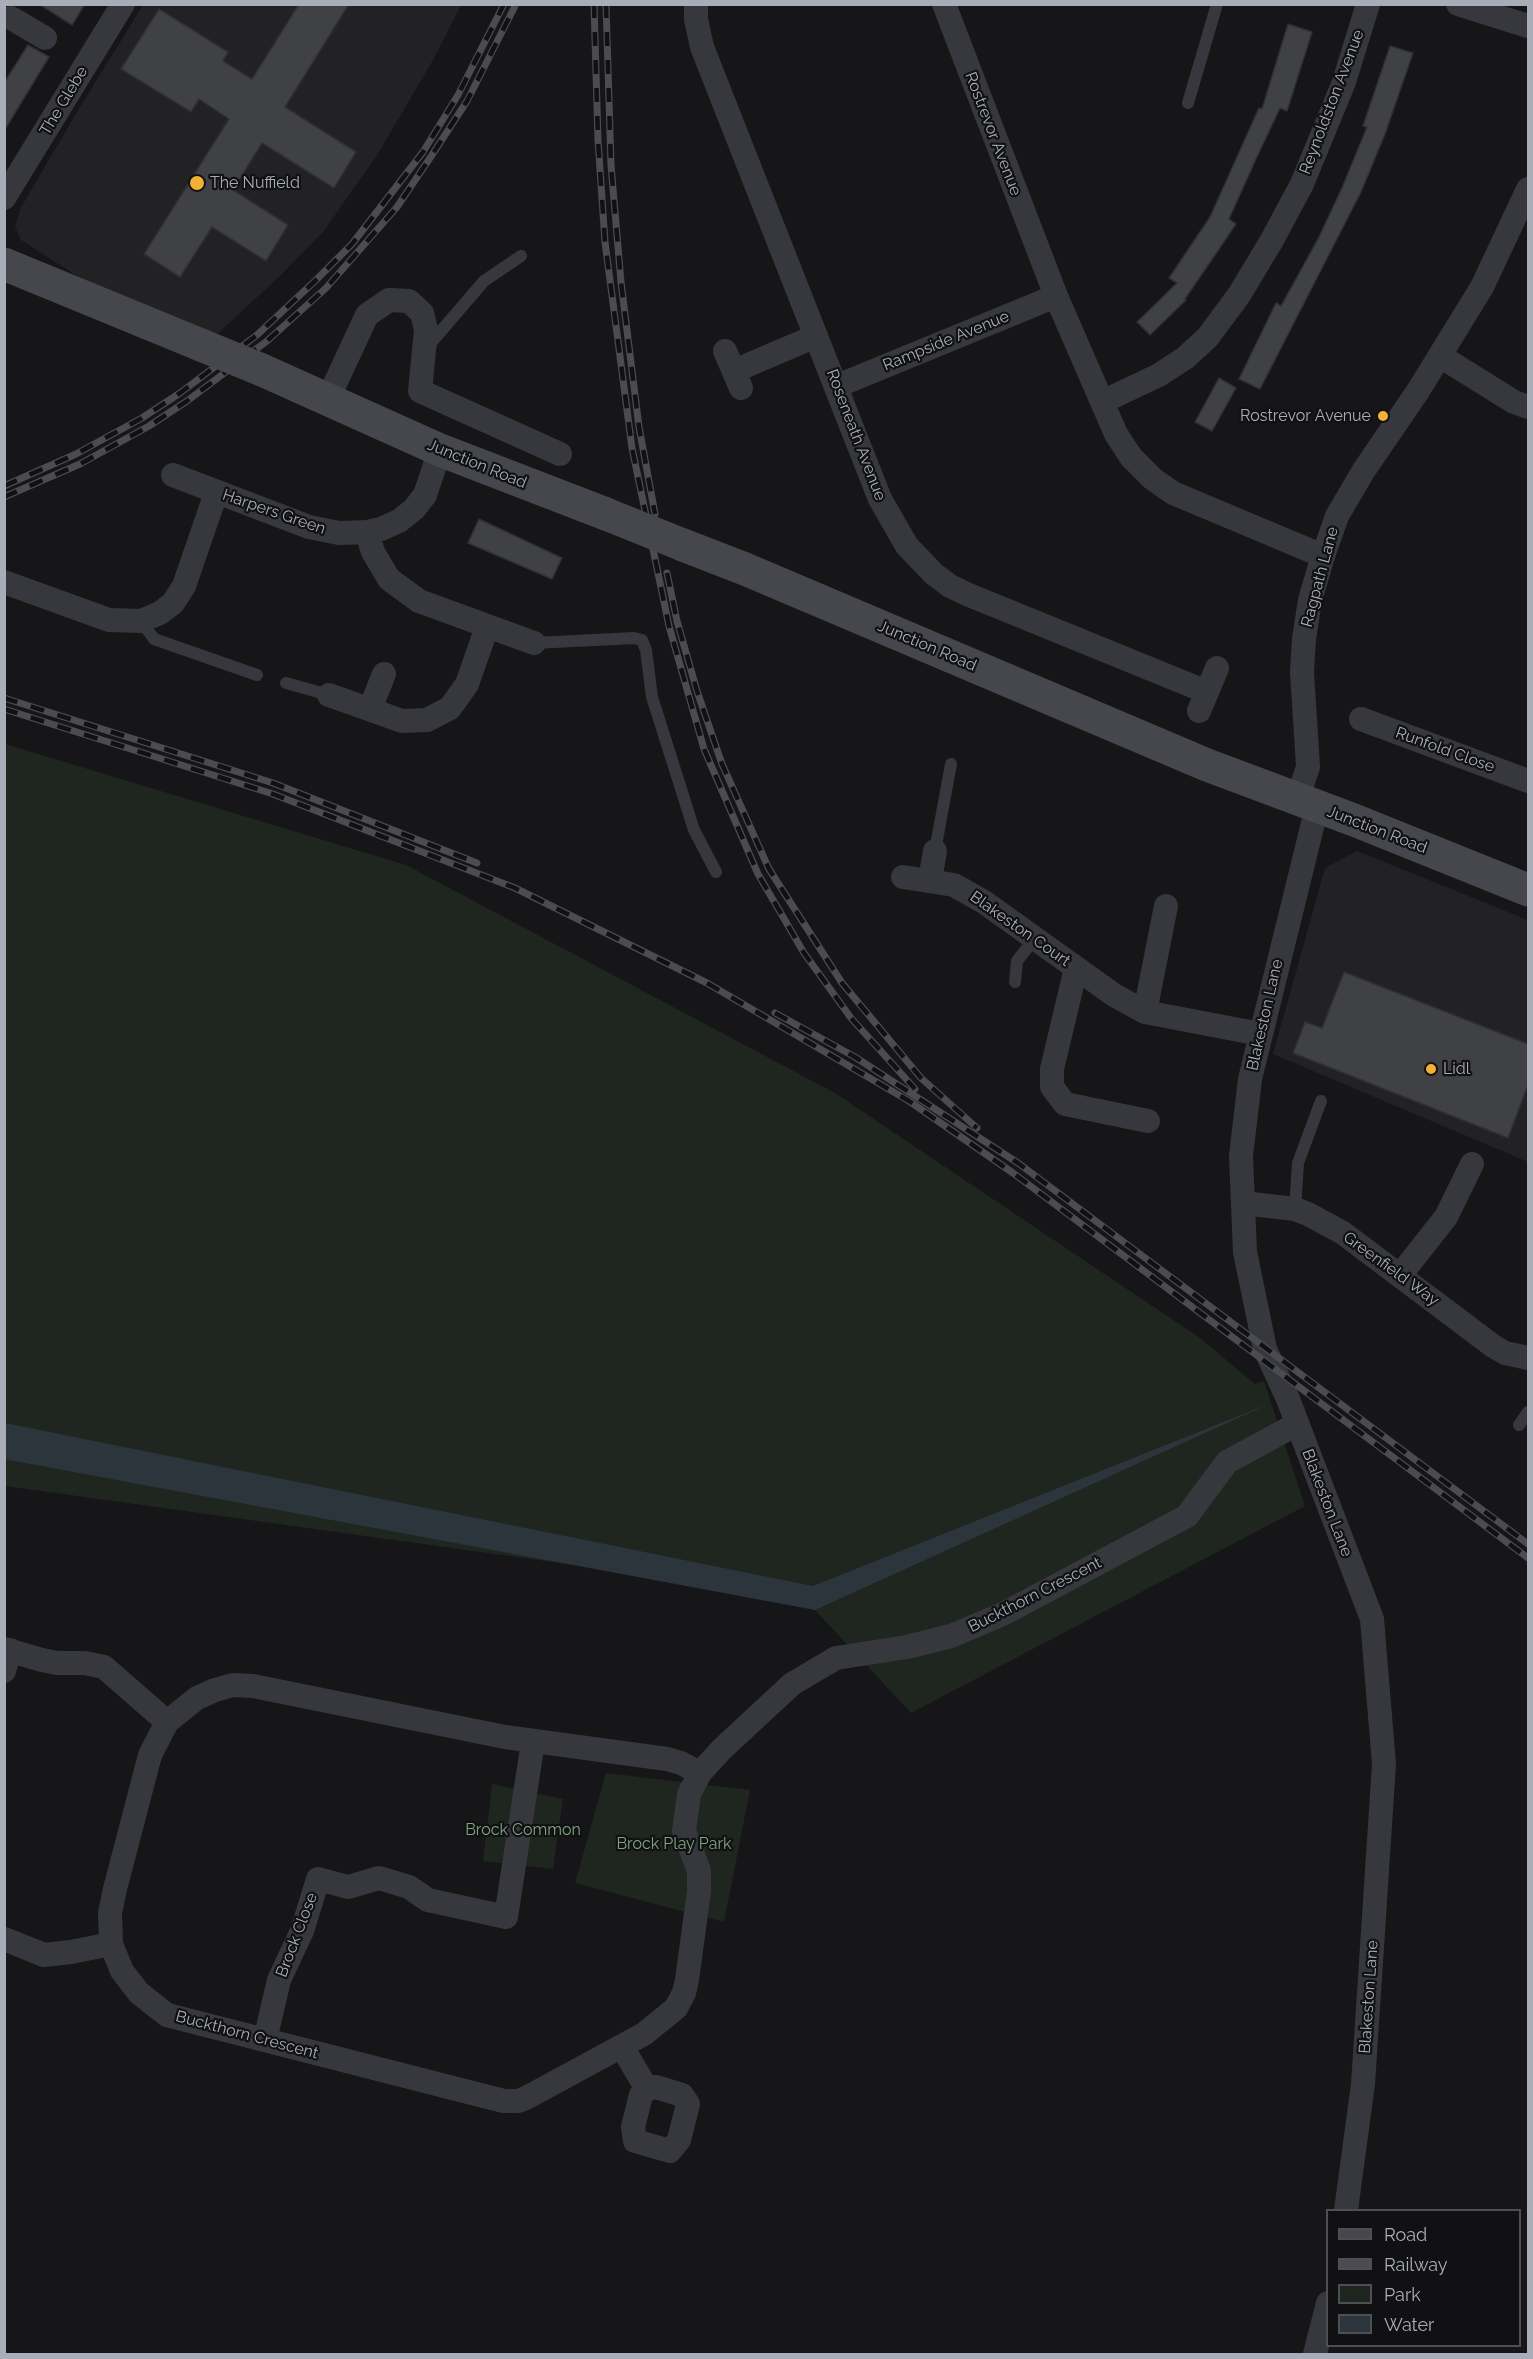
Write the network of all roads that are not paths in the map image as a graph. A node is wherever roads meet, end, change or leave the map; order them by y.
1 (123, 4) edge
2 (696, 4) edge
3 (944, 4) edge
4 (1216, 4) edge
5 (1368, 4) edge
6 (1458, 4) edge
7 (11, 18) edge
8 (1528, 26) edge
9 (45, 38) dead end
10 (1188, 103) dead end
11 (1528, 189) edge
12 (4, 198) edge
13 (521, 256) dead end
14 (4, 264) edge
15 (1056, 296) junction
16 (816, 336) junction
17 (424, 350) junction
18 (1440, 356) junction
19 (734, 370) dead end
20 (837, 386) junction
21 (327, 401) junction
22 (1102, 402) junction
23 (1528, 407) edge
24 (440, 450) junction
25 (561, 454) dead end
26 (173, 476) dead end
27 (216, 493) junction
28 (367, 532) junction
29 (1323, 556) junction
30 (4, 582) edge
31 (141, 621) junction
32 (487, 627) junction
33 (534, 643) joint
34 (1217, 668) dead end
35 (384, 674) dead end
36 (257, 675) dead end
37 (286, 683) dead end
38 (329, 695) joint
39 (370, 710) junction
40 (1361, 719) dead end
41 (951, 764) dead end
42 (1528, 781) edge
43 (1307, 803) junction
44 (935, 851) joint
45 (716, 872) dead end
46 (903, 877) dead end
47 (930, 880) junction
48 (1528, 890) edge
49 (1166, 906) dead end
50 (1035, 938) junction
51 (1076, 968) junction
52 (1015, 982) dead end
53 (1144, 1012) junction
54 (1260, 1034) junction
55 (1321, 1101) dead end
56 (1148, 1120) dead end
57 (1472, 1164) dead end
58 (1243, 1203) junction
59 (1295, 1209) junction
60 (1401, 1274) junction
61 (1528, 1358) edge
62 (1528, 1412) edge
63 (1297, 1424) junction
64 (1519, 1425) dead end
65 (6, 1657) edge
66 (167, 1722) junction
67 (533, 1742) junction
68 (700, 1773) junction
69 (4, 1938) edge
70 (111, 1944) junction
71 (265, 2040) junction
72 (622, 2047) junction
73 (647, 2089) dead end
74 (1346, 2209) edge
75 (1326, 2311) edge
76 (1315, 2355) edge

1 - 12 street, The Glebe
2 - 16 street, Roseneath Avenue
3 - 15 street, Rostrevor Avenue
4 - 10 lane
5 - 22 street, Reynoldston Avenue
6 - 8 street
7 - 9 street
11 - 18 street, Ragpath Lane
13 - 17 lane
14 - 21 main road, Junction Road, bridge
15 - 20 street, Rampside Avenue
15 - 22 street, Rostrevor Avenue
16 - 19 street
16 - 20 street, Roseneath Avenue
17 - 21 street
17 - 25 street
18 - 23 street
18 - 29 street, Ragpath Lane
20 - 34 street, Roseneath Avenue
21 - 24 main road, Junction Road
22 - 29 street, Rostrevor Avenue
24 - 28 street, Harpers Green
24 - 43 main road, Junction Road, bridge
26 - 27 street, Harpers Green
27 - 28 street, Harpers Green
27 - 31 street
28 - 32 street
29 - 43 street, Ragpath Lane
30 - 31 street
31 - 36 lane
32 - 33 street
32 - 39 street
33 - 45 lane
35 - 39 street
37 - 38 lane
38 - 39 street
40 - 42 street, Runfold Close
41 - 44 lane
43 - 48 main road, Junction Road
43 - 54 street, Blakeston Lane
44 - 47 street
46 - 47 street, Blakeston Court
47 - 50 street, Blakeston Court
49 - 53 street
50 - 51 street, Blakeston Court
50 - 52 lane
51 - 53 street, Blakeston Court
51 - 56 street, Blakeston Court
53 - 54 street, Blakeston Court
54 - 58 street, Blakeston Lane
55 - 59 lane
57 - 60 street
58 - 59 street, Greenfield Way
58 - 63 street, Blakeston Lane
59 - 60 street, Greenfield Way
60 - 61 street, Greenfield Way
62 - 64 lane
63 - 68 street, Buckthorn Crescent
63 - 74 street, Blakeston Lane
65 - 66 street
66 - 67 street, Buckthorn Crescent
66 - 70 street, Buckthorn Crescent
67 - 68 street, Buckthorn Crescent
67 - 71 street, Brock Close
68 - 72 street, Buckthorn Crescent
69 - 70 street
70 - 71 street, Buckthorn Crescent
71 - 72 street, Buckthorn Crescent
72 - 73 street
75 - 76 street

